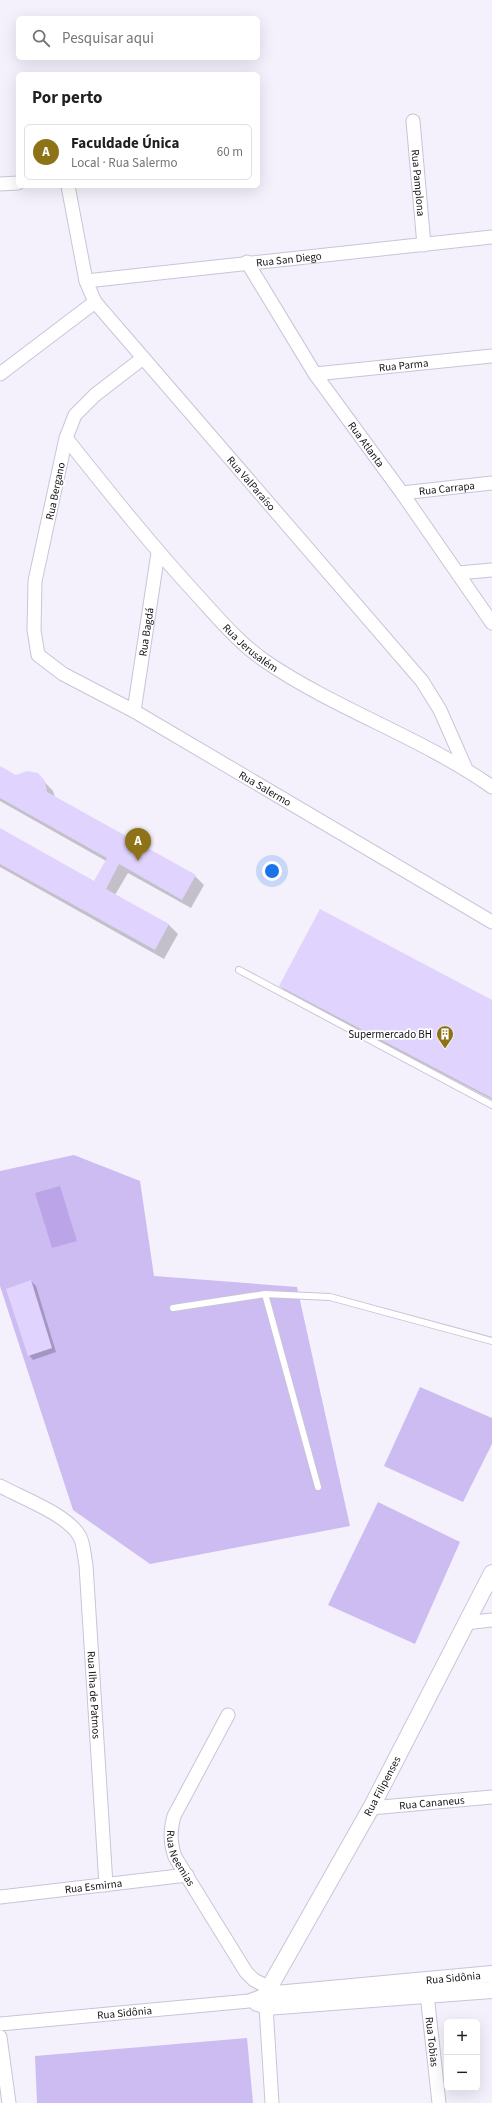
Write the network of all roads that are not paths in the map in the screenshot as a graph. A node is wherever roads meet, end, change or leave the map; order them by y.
1 (413, 121) dead end
2 (16, 183) edge
3 (0, 184) edge
4 (68, 188) edge
5 (492, 237) edge
6 (424, 245) junction
7 (247, 262) junction
8 (86, 281) junction
9 (95, 302) junction
10 (492, 356) edge
11 (143, 358) junction
12 (0, 374) edge
13 (315, 374) junction
14 (66, 438) junction
15 (492, 483) edge
16 (402, 493) junction
17 (158, 553) junction
18 (492, 570) edge
19 (458, 573) junction
20 (492, 623) edge
21 (38, 655) joint
22 (134, 711) junction
23 (466, 769) junction
24 (492, 788) edge
25 (492, 922) edge
26 (240, 970) dead end
27 (492, 1105) edge
28 (265, 1294) junction
29 (173, 1308) dead end
30 (492, 1341) edge
31 (0, 1486) edge
32 (318, 1487) dead end
33 (492, 1573) edge
34 (492, 1620) edge
35 (465, 1623) junction
36 (228, 1716) dead end
37 (492, 1797) edge
38 (371, 1808) junction
39 (187, 1875) junction
40 (106, 1885) junction
41 (0, 1897) edge
42 (492, 1974) edge
43 (427, 1988) junction
44 (492, 1990) edge
45 (266, 1996) junction
46 (0, 2024) edge
47 (0, 2037) edge
48 (8, 2103) edge
49 (272, 2103) edge
50 (439, 2103) edge

1 - 6 street, Rua Pamplona
2 - 3 street
4 - 8 street, Rua ValParaíso
5 - 6 street, Rua San Diego
6 - 7 street, Rua San Diego
7 - 8 street, Rua San Diego
7 - 13 street, Rua Atlanta
8 - 9 street, Rua ValParaíso
9 - 11 street, Rua ValParaíso
9 - 12 street
10 - 13 street, Rua Parma
11 - 14 street, Rua Bergano
11 - 23 street, Rua ValParaíso
13 - 16 street, Rua Atlanta
14 - 17 street, Rua Jerusalém
14 - 21 street, Rua Bergano
15 - 16 street, Rua Carrapa
16 - 19 street, Rua Atlanta
17 - 22 street, Rua Bagdá
17 - 23 street, Rua Jerusalém
18 - 19 street
19 - 20 street, Rua Atlanta
21 - 22 street, Rua Salermo
22 - 25 street, Rua Salermo
23 - 24 street, Rua Jerusalém
26 - 27 lane
28 - 29 lane
28 - 30 lane
28 - 32 lane
31 - 40 street, Rua Ilha de Patmos
33 - 35 street, Rua Filipenses
34 - 35 street
35 - 38 street, Rua Filipenses
36 - 39 street, Rua Neemias
37 - 38 street, Rua Cananeus
38 - 45 street, Rua Filipenses
39 - 40 street, Rua Esmirna
39 - 45 street, Rua Neemias
40 - 41 street, Rua Esmirna
42 - 43 street, Rua Sidônia
43 - 44 street, Rua Sidônia
43 - 45 street, Rua Sidônia
43 - 50 street, Rua Tobias
45 - 46 street, Rua Sidônia
45 - 49 street
47 - 48 street

